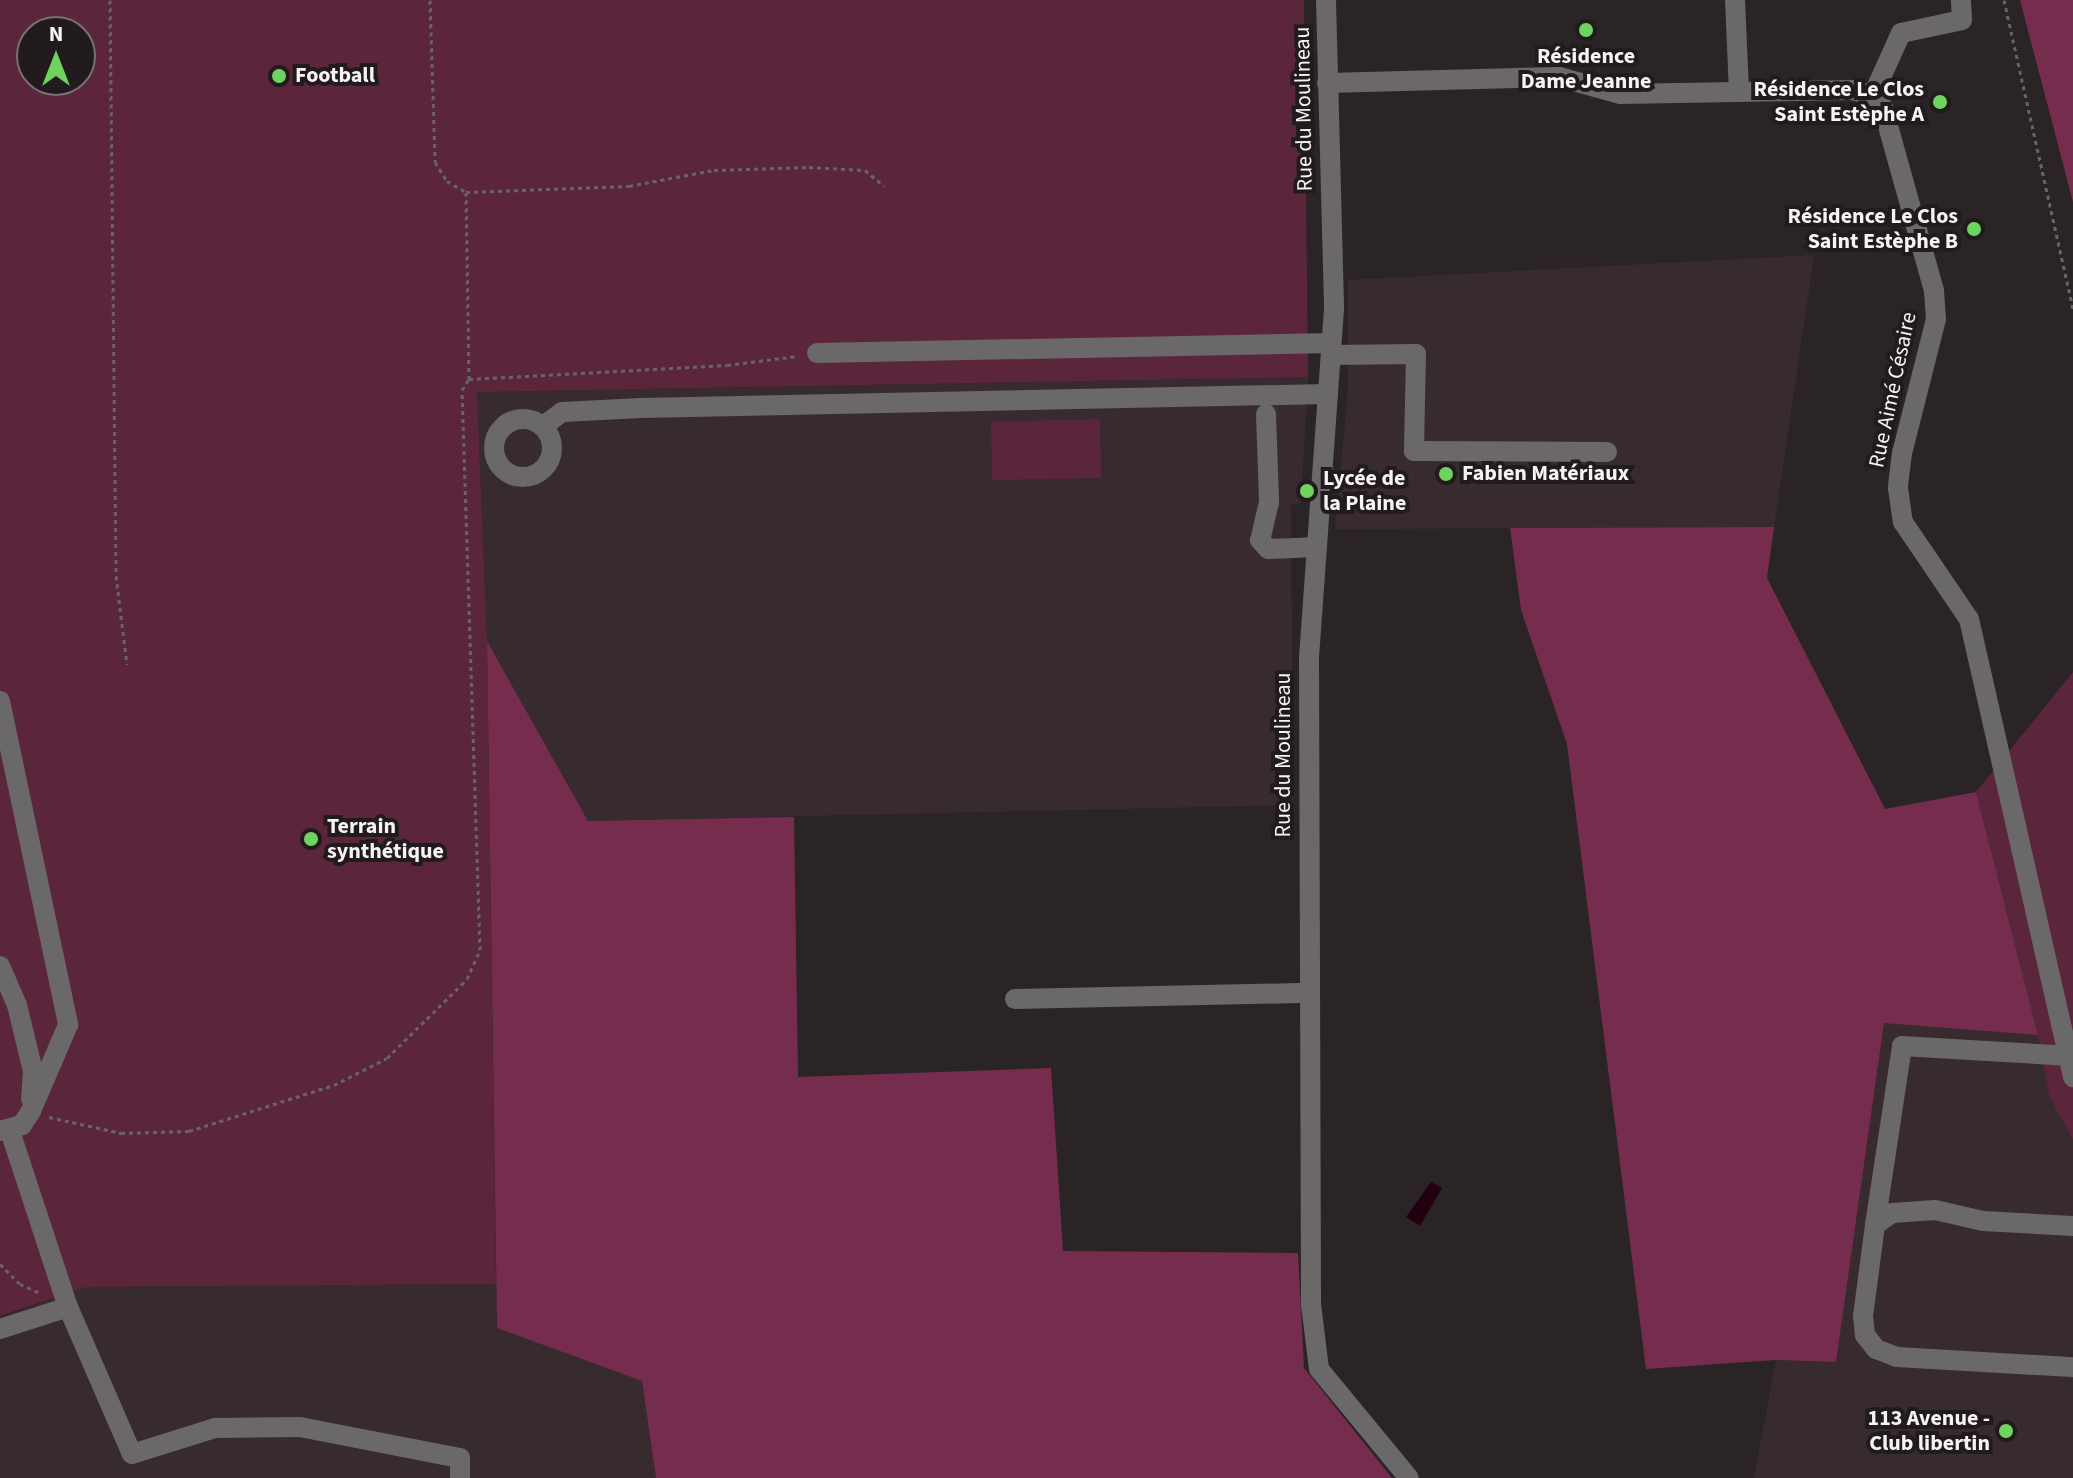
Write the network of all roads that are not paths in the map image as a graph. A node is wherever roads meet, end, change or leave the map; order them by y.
1 (1326, 0) edge
2 (1735, 0) edge
3 (1961, 0) edge
4 (1327, 83) junction
5 (1739, 92) junction
6 (1873, 95) junction
7 (1331, 349) junction
8 (817, 353) road end
9 (1328, 394) junction
10 (1266, 414) dead end
11 (543, 426) dead end
12 (1607, 452) dead end
13 (1317, 547) junction
14 (0, 701) edge
15 (0, 966) edge
16 (1309, 993) junction
17 (1015, 999) dead end
18 (2068, 1056) junction
19 (2073, 1077) edge
20 (31, 1111) junction
21 (5, 1131) edge
22 (1875, 1225) junction
23 (2073, 1226) edge
24 (68, 1307) junction
25 (0, 1329) edge
26 (2073, 1367) edge
27 (460, 1478) edge
28 (1409, 1478) edge

1 - 4 street, Rue du Moulineau
2 - 5 street
3 - 6 street
4 - 5 street
4 - 7 street, Rue du Moulineau
5 - 6 street
6 - 18 street, Rue Aimé Césaire
7 - 8 street
7 - 9 street, Rue du Moulineau
7 - 12 street
9 - 11 street
9 - 13 street, Rue du Moulineau
10 - 13 street
13 - 16 street, Rue du Moulineau
14 - 20 street
15 - 20 street
16 - 17 street
16 - 28 street, Rue du Moulineau
18 - 19 street, Rue Aimé Césaire
18 - 22 street
20 - 21 street
21 - 24 street
22 - 23 street
22 - 26 street
24 - 25 street
24 - 27 street

